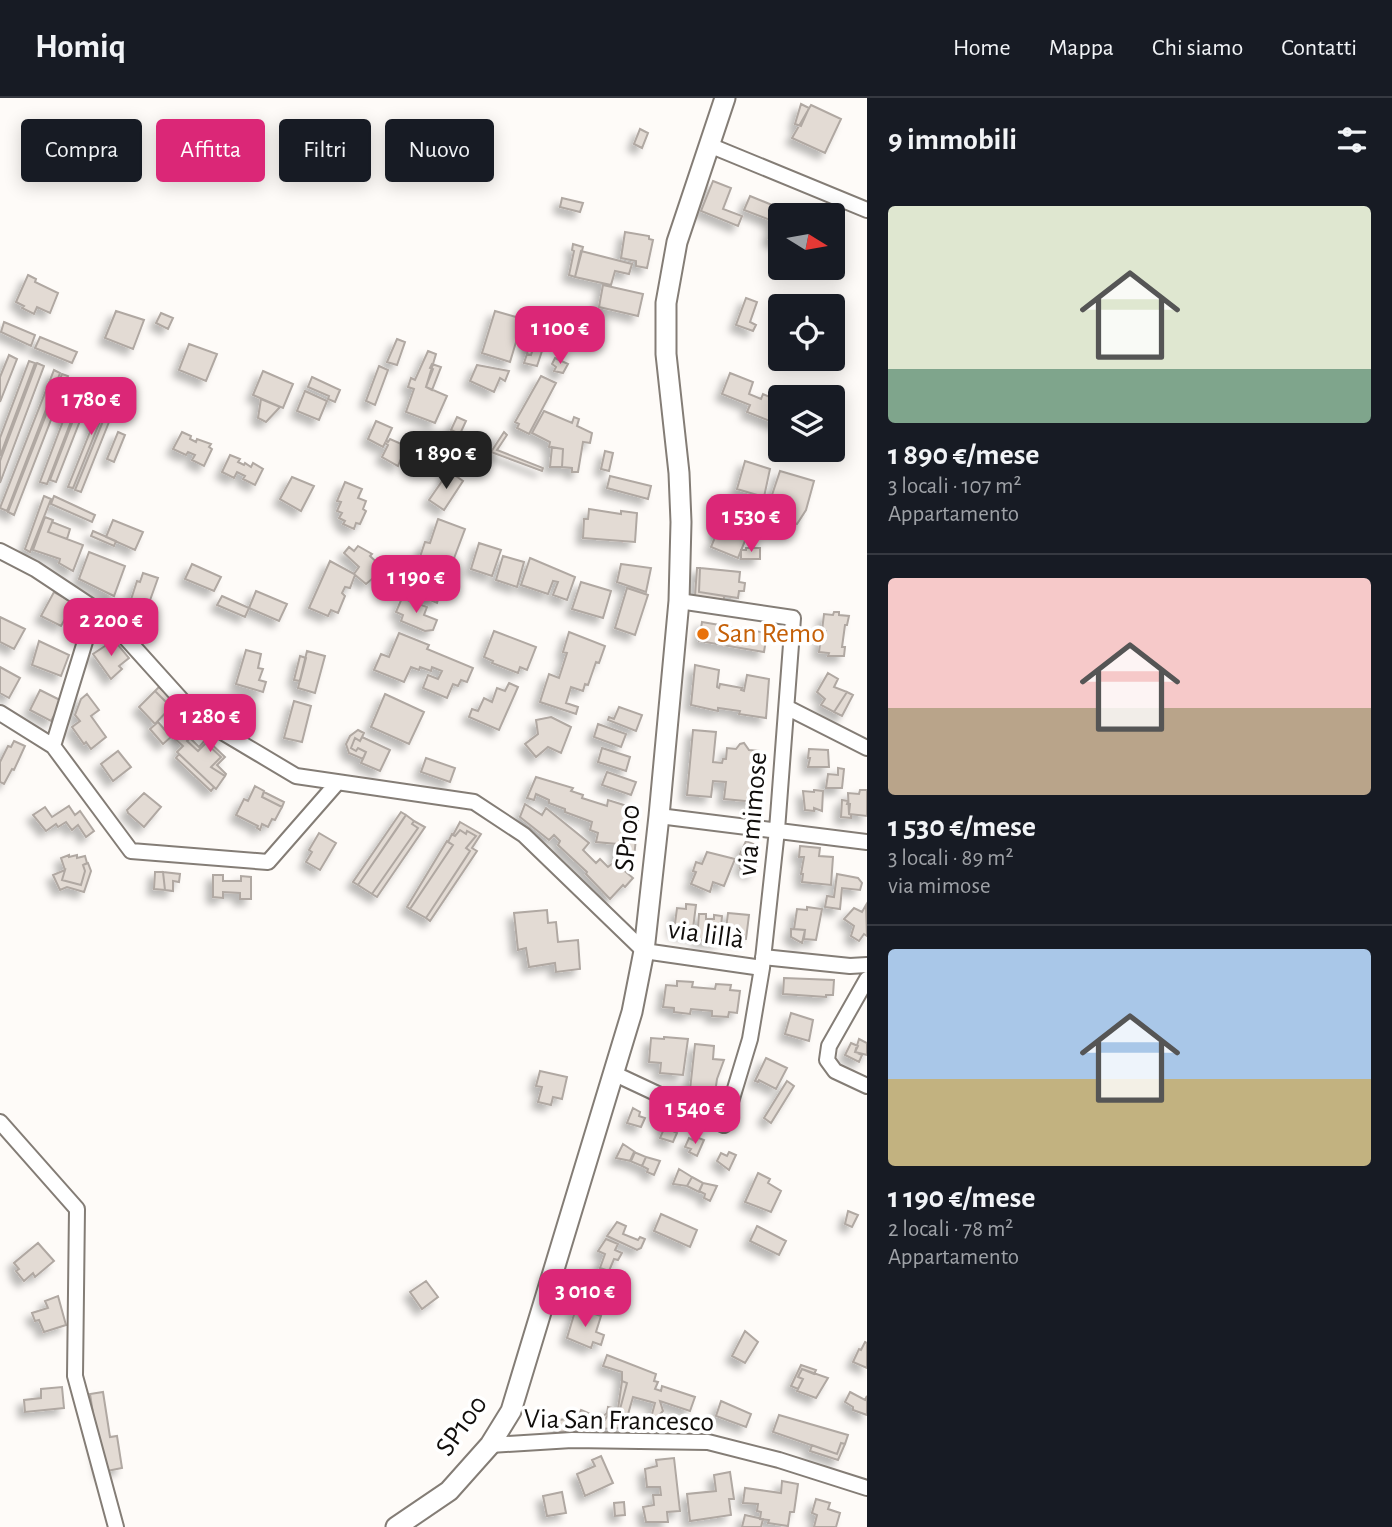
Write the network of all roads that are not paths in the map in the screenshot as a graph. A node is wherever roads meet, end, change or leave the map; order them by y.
1 (725, 98) edge
2 (709, 145) junction
3 (867, 210) edge
4 (0, 551) edge
5 (679, 601) junction
6 (95, 609) junction
7 (788, 708) junction
8 (0, 713) edge
9 (53, 746) junction
10 (867, 748) edge
11 (338, 782) junction
12 (659, 816) junction
13 (777, 830) junction
14 (867, 842) edge
15 (644, 951) junction
16 (763, 962) junction
17 (867, 965) edge
18 (867, 979) edge
19 (615, 1074) junction
20 (867, 1086) edge
21 (0, 1122) edge
22 (490, 1445) junction
23 (867, 1489) edge
24 (116, 1527) edge
25 (396, 1527) edge

1 - 2 main road, SP100 / SP100
2 - 3 street
2 - 5 main road, SP100 / SP100
4 - 6 street
5 - 7 street, via mimose
5 - 12 main road, SP100 / SP100
6 - 9 street
6 - 11 street
7 - 10 street
7 - 13 street, via mimose
8 - 9 street
9 - 11 street
11 - 15 street
12 - 13 street
12 - 15 main road, SP100 / SP100
13 - 14 street
13 - 16 street, via mimose
15 - 16 street, via lillà
15 - 19 main road, SP100 / SP100
16 - 17 street, via lillà
16 - 19 street, via mimose
18 - 20 street
19 - 22 main road, SP100 / SP100
21 - 24 street
22 - 23 street, Via San Francesco
22 - 25 main road, SP100 / SP100

